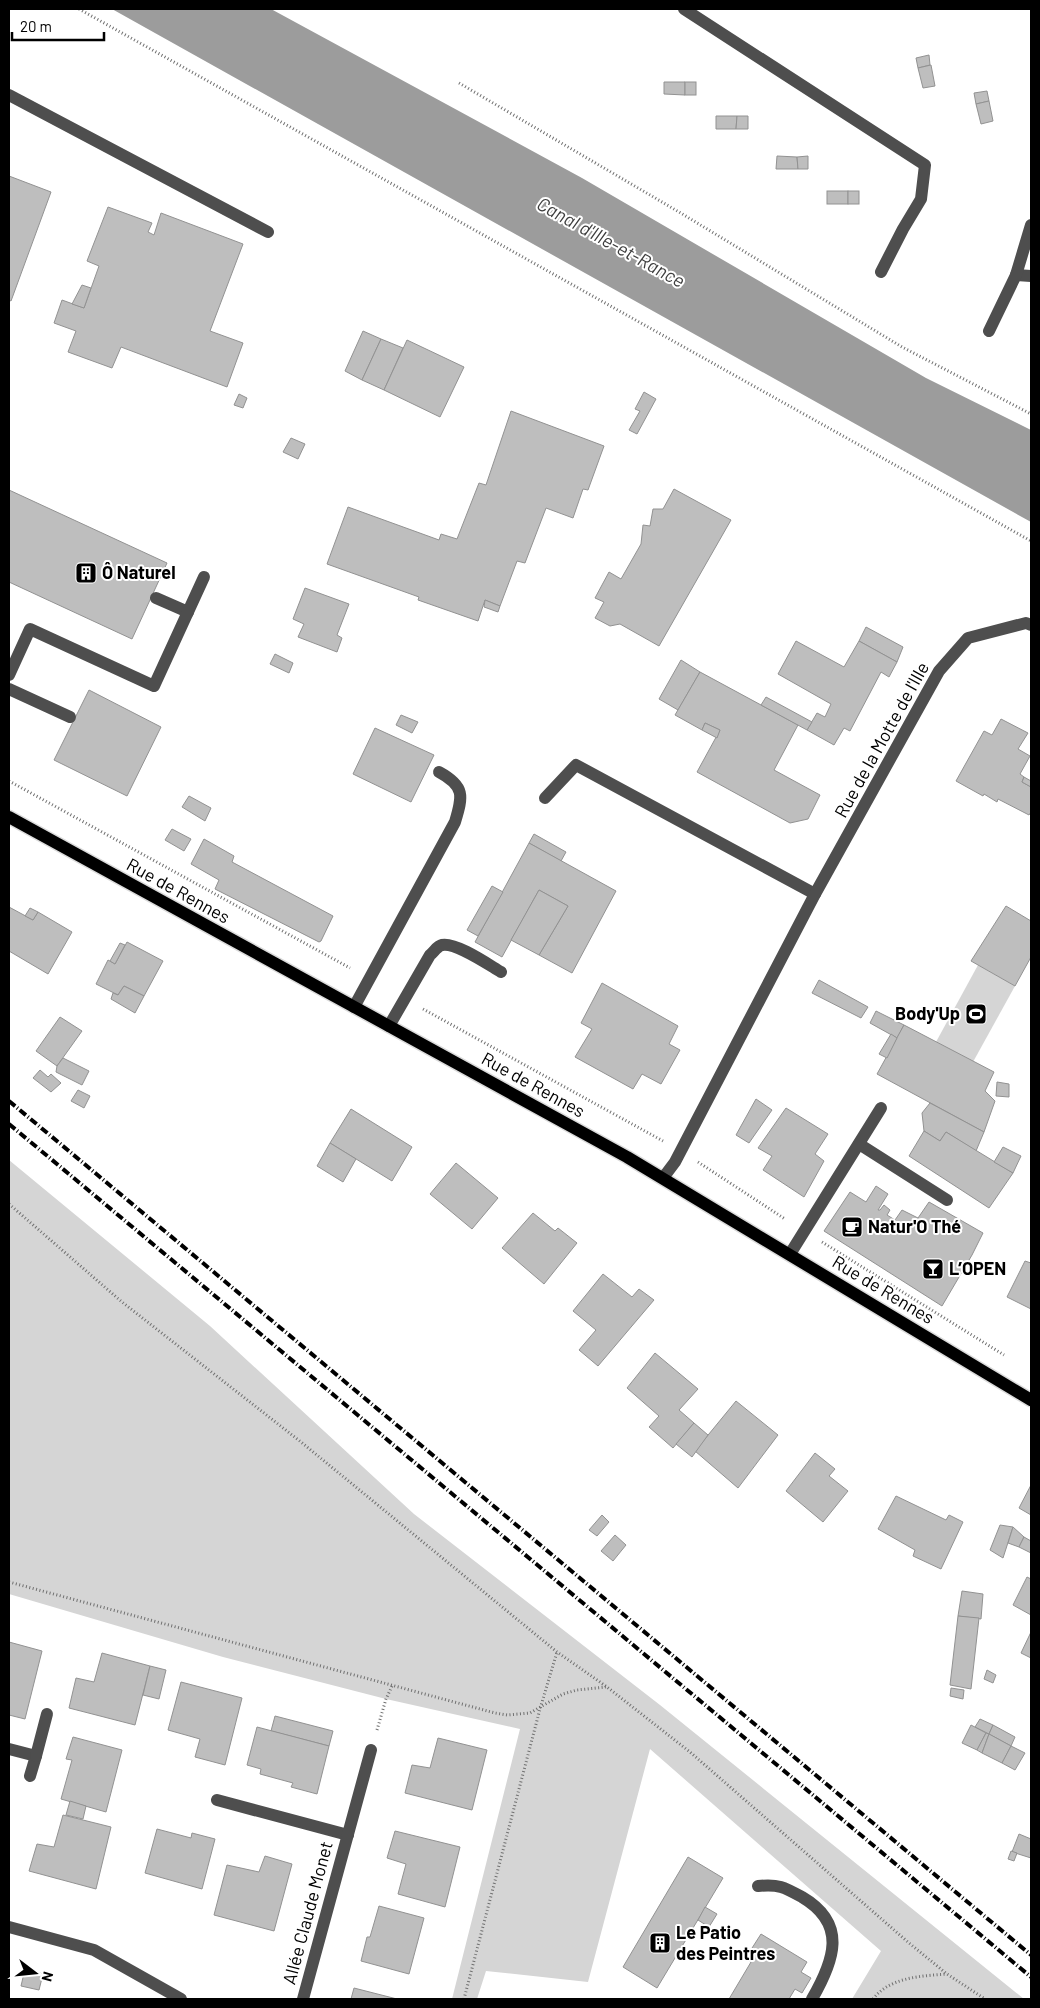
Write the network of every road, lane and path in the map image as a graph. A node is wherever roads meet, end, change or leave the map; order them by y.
1 (79, 9) edge
2 (684, 9) edge
3 (459, 83) dead end
4 (9, 95) edge
5 (1031, 225) edge
6 (268, 232) dead end
7 (881, 272) dead end
8 (1016, 275) junction
9 (1031, 276) edge
10 (989, 331) dead end
11 (1031, 414) edge
12 (1031, 541) edge
13 (204, 577) dead end
14 (156, 598) dead end
15 (188, 612) junction
16 (1031, 625) edge
17 (9, 674) edge
18 (9, 689) edge
19 (70, 717) dead end
20 (439, 772) dead end
21 (9, 780) edge
22 (544, 798) dead end
23 (9, 817) edge
24 (815, 894) junction
25 (501, 972) dead end
26 (370, 980) junction
27 (405, 999) junction
28 (354, 1007) junction
29 (390, 1026) junction
30 (881, 1108) dead end
31 (859, 1144) junction
32 (681, 1150) junction
33 (663, 1178) junction
34 (947, 1200) dead end
35 (9, 1204) edge
36 (804, 1230) junction
37 (790, 1254) junction
38 (1006, 1356) dead end
39 (1031, 1400) edge
40 (9, 1582) edge
41 (557, 1652) junction
42 (394, 1684) junction
43 (607, 1687) junction
44 (540, 1709) junction
45 (47, 1714) dead end
46 (9, 1749) edge
47 (371, 1750) joint
48 (36, 1756) junction
49 (30, 1776) dead end
50 (217, 1800) dead end
51 (348, 1835) junction
52 (758, 1886) dead end
53 (9, 1927) edge
54 (948, 1974) junction
55 (181, 1999) edge
56 (303, 1999) edge
57 (464, 1999) edge
58 (812, 1999) edge
59 (873, 1999) edge
60 (985, 1999) edge

1 - 12 path
2 - 7 street
3 - 11 path
4 - 6 street
5 - 8 street
8 - 9 street
8 - 10 street
13 - 15 street
14 - 15 street
15 - 17 street
16 - 24 street, Rue de la Motte de l'Ille
18 - 19 street
20 - 26 street
21 - 26 path
22 - 24 street
23 - 28 main road, Rue de Rennes
24 - 32 street, Rue de la Motte de l'Ille
25 - 27 street
26 - 28 street
27 - 29 street
27 - 32 path
28 - 29 main road, Rue de Rennes
29 - 33 main road, Rue de Rennes
30 - 31 street
31 - 34 street
31 - 36 street
32 - 33 street, Rue de la Motte de l'Ille
32 - 36 path
33 - 37 main road, Rue de Rennes
35 - 41 path
36 - 37 street
36 - 38 path
37 - 39 main road, Rue de Rennes
40 - 42 path
41 - 43 path
41 - 44 path
42 - 44 path
42 - 47 path
43 - 44 path
43 - 54 path
44 - 57 path
45 - 48 street
46 - 48 street
47 - 51 street, Allée Claude Monet
48 - 49 street
50 - 51 street, Allée Claude Monet
51 - 56 street, Allée Claude Monet
52 - 58 street
53 - 55 street
54 - 59 path
54 - 60 path

